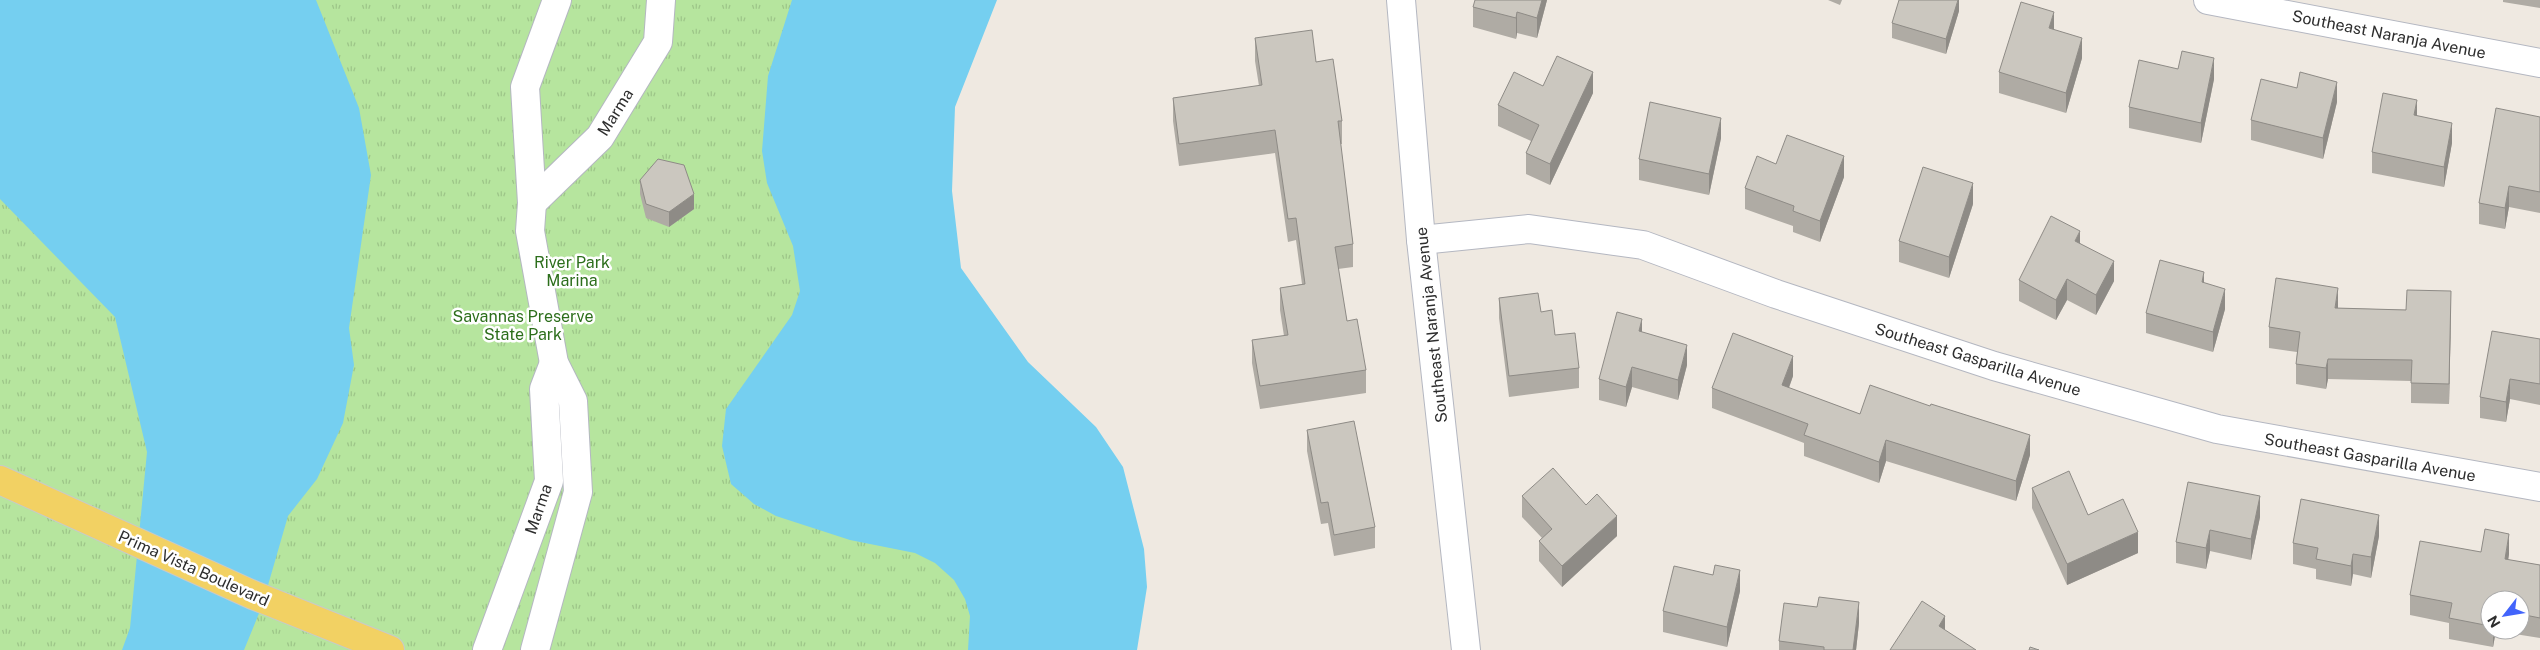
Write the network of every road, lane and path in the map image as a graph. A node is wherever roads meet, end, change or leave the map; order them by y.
1 (557, 0) edge
2 (661, 0) edge
3 (1401, 0) edge
4 (2208, 0) edge
5 (2540, 63) edge
6 (532, 203) junction
7 (1421, 240) junction
8 (554, 363) junction
9 (0, 480) edge
10 (2540, 487) edge
11 (521, 557) junction
12 (558, 568) junction
13 (390, 650) edge
14 (487, 650) edge
15 (535, 650) edge
16 (1466, 650) edge

1 - 6 street, Marma
2 - 6 street, Marma
3 - 7 street, Southeast Naranja Avenue
4 - 5 street, Southeast Naranja Avenue
6 - 8 street, Marma
7 - 10 street, Southeast Gasparilla Avenue
7 - 16 street, Southeast Naranja Avenue
8 - 11 street, Marma
8 - 12 street, Marma
9 - 13 main road, Prima Vista Boulevard
11 - 12 street
11 - 14 street, Marma
12 - 15 street, Marma

